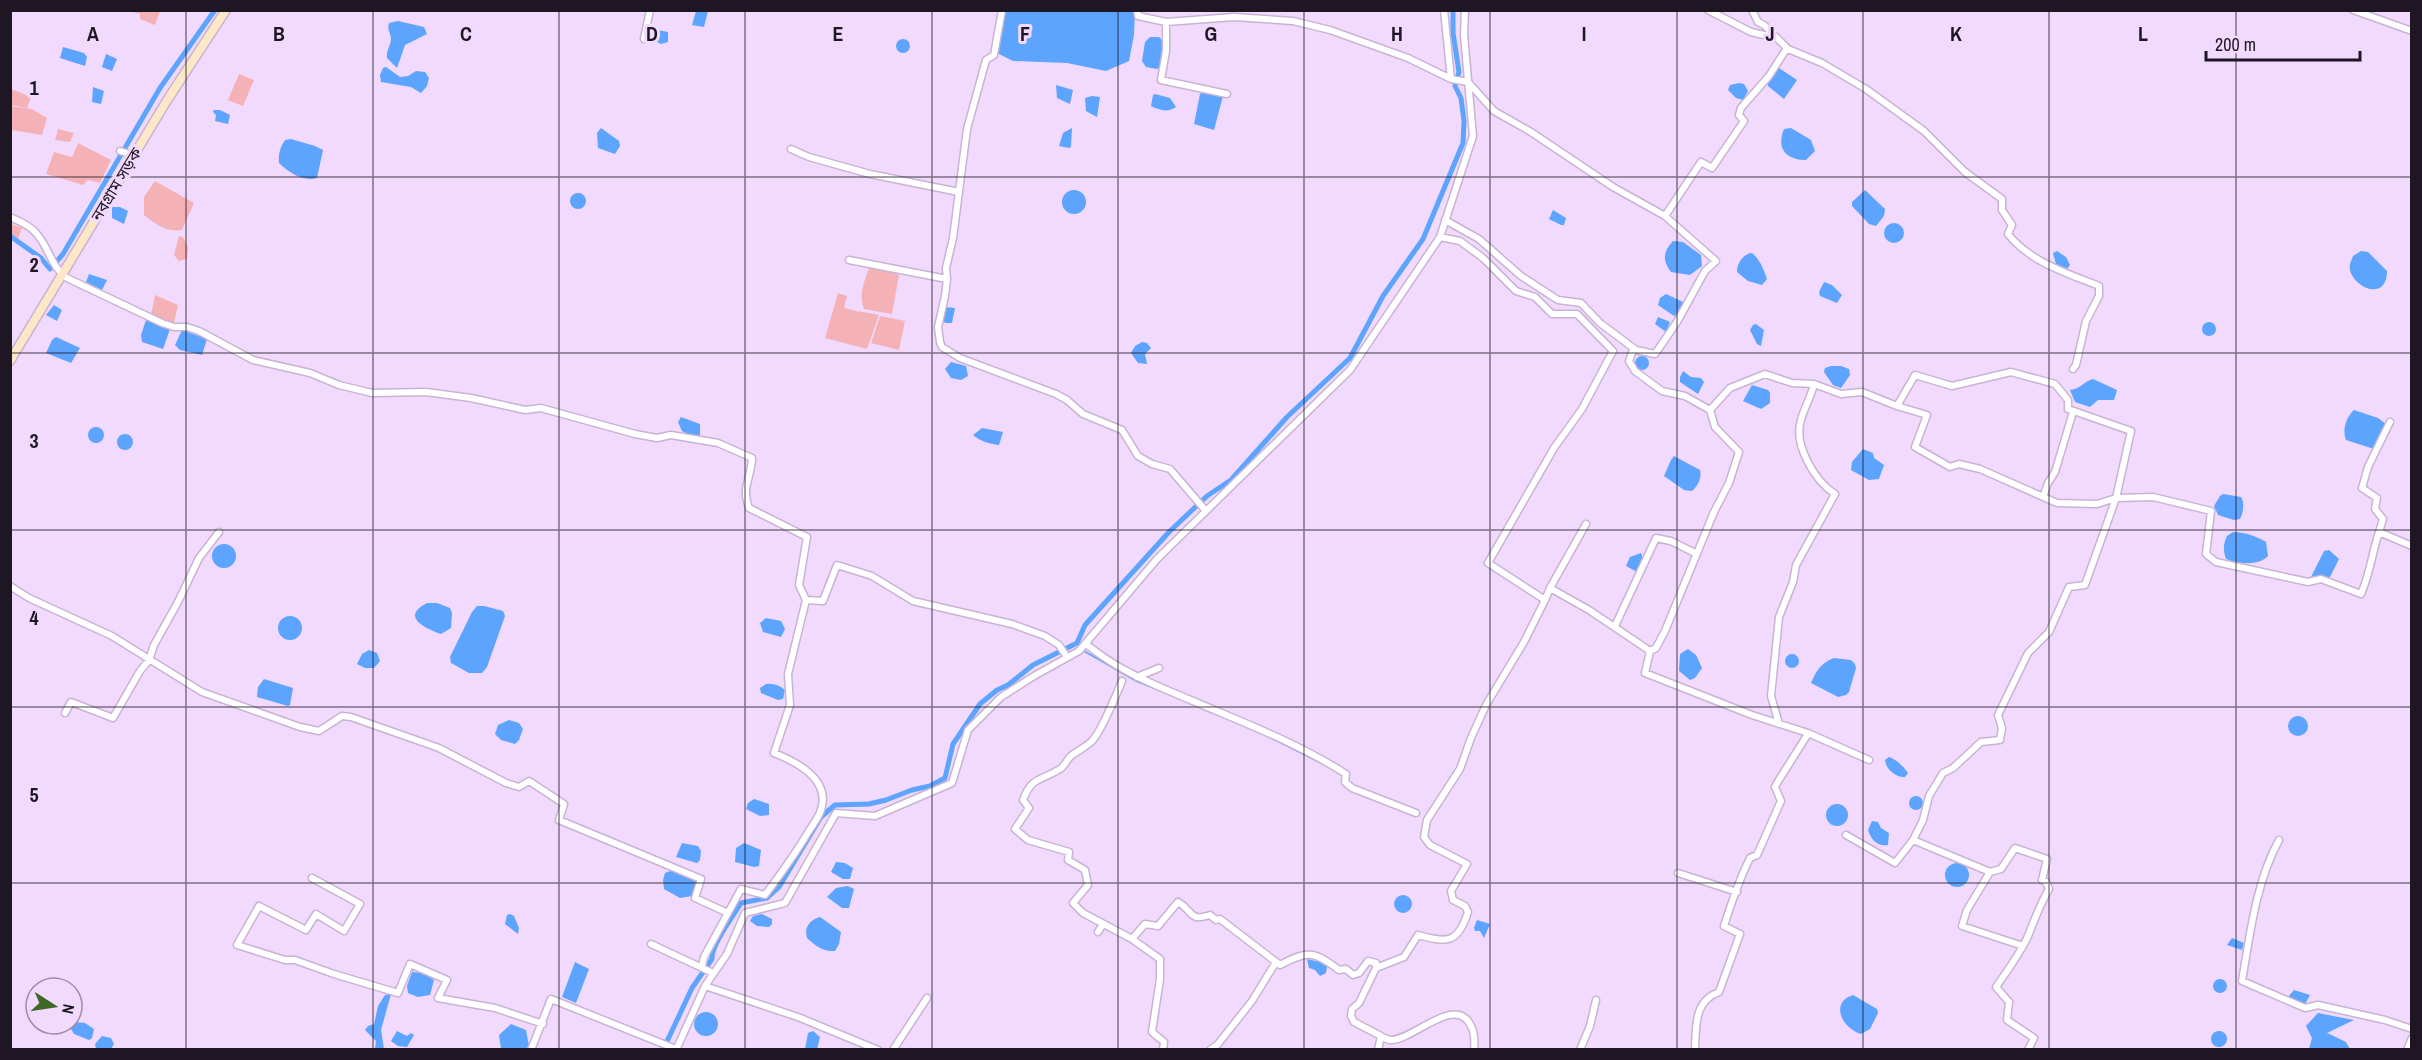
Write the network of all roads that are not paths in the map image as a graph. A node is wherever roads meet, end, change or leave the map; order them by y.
1 (226, 10) edge
2 (650, 10) edge
3 (1002, 10) edge
4 (1137, 10) edge
5 (1444, 10) edge
6 (1465, 10) edge
7 (1708, 10) edge
8 (1752, 10) edge
9 (2353, 10) edge
10 (1235, 14) edge
11 (1166, 22) junction
12 (2412, 31) edge
13 (1778, 38) junction
14 (644, 39) dead end
15 (1787, 48) junction
16 (1455, 79) junction
17 (1468, 82) junction
18 (1227, 94) dead end
19 (139, 147) junction
20 (791, 148) dead end
21 (120, 151) dead end
22 (959, 192) junction
23 (1665, 216) junction
24 (10, 217) edge
25 (1445, 220) junction
26 (1440, 237) junction
27 (849, 260) dead end
28 (62, 274) junction
29 (947, 279) junction
30 (1636, 350) junction
31 (10, 361) edge
32 (2073, 369) dead end
33 (1814, 384) junction
34 (1897, 406) junction
35 (1710, 410) junction
36 (2073, 412) junction
37 (2390, 422) dead end
38 (2043, 497) junction
39 (2116, 498) junction
40 (1204, 509) junction
41 (1586, 524) dead end
42 (219, 532) dead end
43 (2379, 532) junction
44 (2412, 546) edge
45 (1697, 554) junction
46 (10, 586) edge
47 (1550, 588) junction
48 (806, 600) junction
49 (1545, 600) junction
50 (1615, 626) junction
51 (1086, 644) junction
52 (1650, 651) junction
53 (1066, 656) junction
54 (149, 660) junction
55 (1159, 668) dead end
56 (1137, 678) junction
57 (1122, 681) dead end
58 (65, 713) dead end
59 (1779, 724) junction
60 (1806, 738) dead end
61 (1869, 760) dead end
62 (1416, 813) dead end
63 (1846, 835) dead end
64 (1913, 840) junction
65 (2279, 840) dead end
66 (1678, 873) dead end
67 (1990, 873) junction
68 (312, 878) dead end
69 (1737, 892) junction
70 (728, 913) junction
71 (1103, 924) junction
72 (1098, 932) dead end
73 (1132, 939) junction
74 (651, 944) dead end
75 (2023, 946) junction
76 (1276, 962) junction
77 (702, 966) junction
78 (1376, 968) junction
79 (713, 972) junction
80 (705, 986) junction
81 (927, 998) dead end
82 (1596, 1000) dead end
83 (543, 1024) junction
84 (2412, 1029) edge
85 (1381, 1036) junction
86 (2412, 1038) edge
87 (676, 1049) edge
88 (531, 1050) edge
89 (878, 1050) edge
90 (893, 1050) edge
91 (1163, 1050) edge
92 (1210, 1050) edge
93 (1378, 1050) edge
94 (1474, 1050) edge
95 (1580, 1050) edge
96 (1695, 1050) edge
97 (2028, 1050) edge
98 (2407, 1050) edge

1 - 19 main road, নবগ্রাম সড়ক
2 - 14 street
3 - 22 street
4 - 11 street
5 - 16 street
6 - 17 street
7 - 13 street
8 - 13 street
9 - 12 street
10 - 11 street
10 - 16 street
11 - 18 street
13 - 15 street
15 - 23 street
15 - 32 street
16 - 17 street
17 - 23 street
17 - 25 street
19 - 21 street
19 - 28 main road, নবগ্রাম সড়ক
20 - 22 street
22 - 29 street
23 - 30 street
24 - 28 street
25 - 26 street
25 - 30 street
26 - 40 street
26 - 49 street
27 - 29 street
28 - 31 main road, নবগ্রাম সড়ক
28 - 48 street
29 - 40 street
30 - 35 street
33 - 34 street
33 - 35 street
33 - 59 street
34 - 36 street
34 - 38 street
35 - 45 street
36 - 38 street
36 - 39 street
37 - 43 street
38 - 39 street
39 - 43 street
39 - 64 street
40 - 51 street
41 - 47 street
42 - 54 street
43 - 44 street
45 - 50 street
45 - 52 street
46 - 54 street
47 - 49 street
47 - 50 street
48 - 53 street
48 - 70 street
49 - 78 street
50 - 52 street
51 - 53 street
51 - 56 street
52 - 59 street
53 - 79 street
54 - 58 street
54 - 70 street
55 - 56 street
56 - 62 street
57 - 71 street
59 - 61 street
60 - 69 street
63 - 64 street
64 - 67 street
65 - 84 street
66 - 69 street
67 - 75 street
67 - 75 street
68 - 83 street
69 - 96 street
70 - 77 street
71 - 72 street
71 - 73 street
73 - 76 street
73 - 91 street
74 - 77 street
75 - 97 street
76 - 78 street
76 - 92 street
77 - 79 street
78 - 85 street
79 - 80 street
80 - 87 street
80 - 89 street
81 - 90 street
82 - 95 street
83 - 87 street
83 - 88 street
85 - 93 street
85 - 94 street
86 - 98 street

